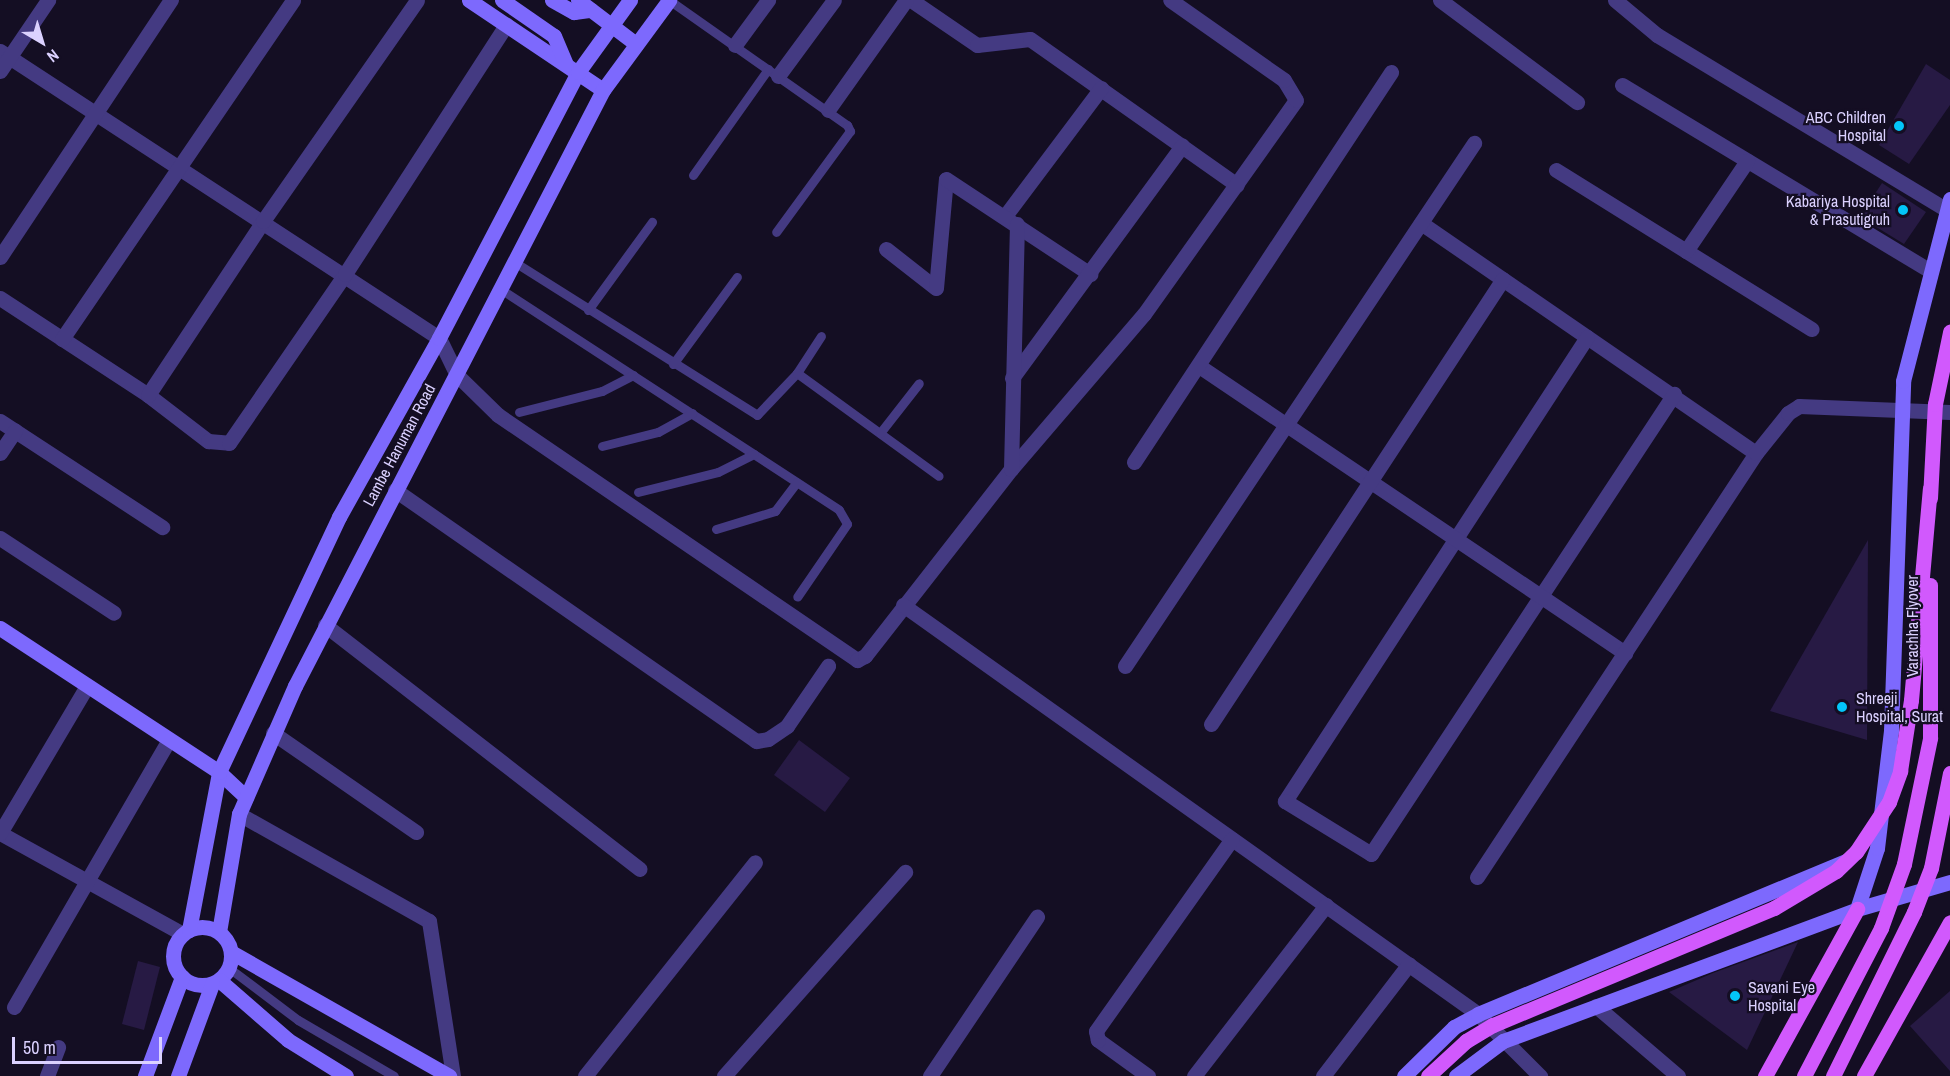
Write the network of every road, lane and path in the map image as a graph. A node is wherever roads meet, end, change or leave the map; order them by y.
1 (48, 0) edge
2 (171, 0) edge
3 (293, 0) edge
4 (417, 0) edge
5 (469, 0) edge
6 (502, 0) edge
7 (552, 0) edge
8 (578, 0) edge
9 (630, 0) edge
10 (669, 0) edge
11 (768, 0) edge
12 (834, 0) edge
13 (906, 0) edge
14 (911, 0) edge
15 (1170, 0) edge
16 (1440, 0) edge
17 (1615, 0) edge
18 (591, 10) junction
19 (507, 25) junction
20 (611, 25) junction
21 (636, 44) junction
22 (735, 45) junction
23 (5, 54) edge
24 (572, 68) junction
25 (0, 71) edge
26 (773, 72) junction
27 (1391, 72) dead end
28 (1622, 86) dead end
29 (1101, 88) junction
30 (603, 90) junction
31 (1577, 102) dead end
32 (828, 110) junction
33 (95, 112) junction
34 (1474, 143) dead end
35 (1182, 146) junction
36 (1747, 161) junction
37 (178, 166) junction
38 (1556, 170) dead end
39 (693, 175) dead end
40 (1237, 185) junction
41 (1948, 204) edge
42 (1011, 220) junction
43 (263, 221) junction
44 (652, 222) dead end
45 (1421, 223) junction
46 (776, 232) dead end
47 (886, 249) dead end
48 (1686, 251) junction
49 (0, 257) edge
50 (516, 263) junction
51 (1930, 271) junction
52 (345, 274) junction
53 (1090, 274) junction
54 (737, 276) dead end
55 (1503, 279) junction
56 (502, 290) junction
57 (0, 298) edge
58 (588, 310) junction
59 (1811, 329) dead end
60 (1950, 332) edge
61 (821, 336) dead end
62 (1587, 337) junction
63 (439, 338) junction
64 (62, 339) junction
65 (674, 364) junction
66 (1199, 366) junction
67 (796, 373) junction
68 (458, 375) junction
69 (633, 375) junction
70 (1012, 378) junction
71 (919, 383) dead end
72 (1674, 394) junction
73 (148, 395) junction
74 (1901, 408) junction
75 (519, 412) dead end
76 (1950, 412) edge
77 (692, 413) junction
78 (0, 421) edge
79 (1287, 424) junction
80 (15, 430) junction
81 (880, 433) junction
82 (602, 446) dead end
83 (0, 453) edge
84 (1756, 453) junction
85 (754, 454) junction
86 (1134, 462) dead end
87 (1011, 469) junction
88 (939, 476) dead end
89 (1369, 480) junction
90 (797, 482) junction
91 (1930, 489) junction
92 (395, 490) junction
93 (638, 492) dead end
94 (162, 527) dead end
95 (716, 529) dead end
96 (0, 538) edge
97 (1455, 540) junction
98 (797, 597) dead end
99 (1539, 597) junction
100 (903, 605) junction
101 (114, 613) dead end
102 (325, 625) junction
103 (1, 630) edge
104 (1625, 653) junction
105 (828, 666) dead end
106 (1125, 666) dead end
107 (87, 686) junction
108 (1211, 724) dead end
109 (273, 733) junction
110 (169, 740) junction
111 (219, 772) junction
112 (1950, 773) edge
113 (246, 797) junction
114 (239, 814) junction
115 (416, 832) dead end
116 (0, 833) edge
117 (1232, 839) junction
118 (1877, 848) junction
119 (755, 862) dead end
120 (639, 869) dead end
121 (905, 872) dead end
122 (1477, 877) dead end
123 (87, 882) junction
124 (1950, 882) edge
125 (1326, 905) junction
126 (1857, 909) junction
127 (1037, 917) dead end
128 (1950, 922) edge
129 (186, 932) junction
130 (219, 932) junction
131 (231, 952) junction
132 (1409, 964) junction
133 (229, 968) junction
134 (182, 977) junction
135 (215, 982) junction
136 (1596, 1006) junction
137 (14, 1007) dead end
138 (1479, 1014) junction
139 (1503, 1041) junction
140 (58, 1047) dead end
141 (47, 1076) edge
142 (145, 1076) edge
143 (178, 1076) edge
144 (345, 1076) edge
145 (394, 1076) edge
146 (451, 1076) edge
147 (585, 1076) edge
148 (724, 1076) edge
149 (930, 1076) edge
150 (1148, 1076) edge
151 (1194, 1076) edge
152 (1323, 1076) edge
153 (1404, 1076) edge
154 (1428, 1076) edge
155 (1456, 1076) edge
156 (1540, 1076) edge
157 (1678, 1076) edge
158 (1765, 1076) edge
159 (1804, 1076) edge
160 (1833, 1076) edge
161 (1864, 1076) edge

1 - 23 street
2 - 33 street
3 - 37 street
4 - 43 street
5 - 19 main road
6 - 24 main road
7 - 18 main road
8 - 18 main road
9 - 20 main road, Lambe Hanuman Road
10 - 21 main road, Lambe Hanuman Road
10 - 22 lane
11 - 22 street
12 - 26 street
13 - 32 street
14 - 29 street
15 - 40 street
16 - 31 street
17 - 41 street
18 - 20 main road
19 - 24 main road
19 - 52 street
20 - 21 main road
20 - 24 main road, Lambe Hanuman Road
21 - 30 main road, Lambe Hanuman Road
22 - 26 lane
23 - 25 street
23 - 33 street
24 - 30 main road
24 - 63 main road, Lambe Hanuman Road
26 - 32 lane
26 - 39 lane
27 - 66 street
28 - 36 street
29 - 35 street
29 - 42 street
30 - 50 main road, Lambe Hanuman Road
32 - 46 lane
33 - 37 street
33 - 49 street
34 - 45 street
35 - 40 street
35 - 53 street
36 - 48 street
36 - 51 street
37 - 43 street
37 - 64 street
38 - 48 street
40 - 87 street
41 - 51 main road
42 - 47 street
42 - 53 street
42 - 70 street
43 - 52 street
43 - 73 street
44 - 58 lane
45 - 55 street
45 - 79 street
48 - 59 street
50 - 56 main road, Lambe Hanuman Road
50 - 58 lane
51 - 74 main road
52 - 63 street
52 - 73 street
53 - 70 street
54 - 65 lane
55 - 62 street
55 - 89 street
56 - 68 main road, Lambe Hanuman Road
56 - 69 lane
57 - 64 street
58 - 65 lane
60 - 91 main road, Varachha Flyover, bridge
61 - 67 lane
62 - 72 street
62 - 97 street
63 - 68 street
63 - 111 main road, Lambe Hanuman Road
64 - 73 street
65 - 67 lane
66 - 79 street
66 - 86 street
67 - 81 lane
68 - 92 main road, Lambe Hanuman Road
68 - 100 street
69 - 75 lane
69 - 77 lane
70 - 87 street
71 - 81 lane
72 - 84 street
72 - 99 street
74 - 76 street
74 - 84 street
74 - 118 main road
77 - 82 lane
77 - 85 lane
78 - 80 street
79 - 89 street
79 - 106 street
80 - 83 street
80 - 94 street
81 - 88 lane
84 - 104 street
85 - 90 lane
85 - 93 lane
87 - 100 street
89 - 97 street
89 - 108 street
90 - 95 lane
90 - 98 lane
91 - 154 main road, bridge
91 - 159 main road, Varachha Flyover, bridge
92 - 102 main road, Lambe Hanuman Road
92 - 105 street
96 - 101 street
97 - 99 street
97 - 99 street
99 - 104 street
100 - 117 street
102 - 109 main road, Lambe Hanuman Road
102 - 120 street
103 - 107 main road
104 - 122 street
107 - 110 main road
107 - 116 street
109 - 113 main road, Lambe Hanuman Road
109 - 115 street
110 - 111 main road
110 - 123 street
111 - 113 main road
111 - 129 main road, Lambe Hanuman Road
112 - 160 main road, bridge
113 - 114 main road, Lambe Hanuman Road
114 - 130 main road, Lambe Hanuman Road
114 - 146 street
116 - 123 street
117 - 125 street
117 - 150 street
118 - 126 main road
118 - 138 main road
119 - 147 street
121 - 148 street
123 - 129 street
123 - 137 street
124 - 126 main road
125 - 132 street
125 - 151 street
126 - 136 main road
126 - 158 main road
127 - 149 street
128 - 161 main road
129 - 130 main road
129 - 134 main road
130 - 131 main road
131 - 133 main road
131 - 146 main road
132 - 138 street
132 - 152 street
133 - 135 main road
133 - 145 lane
134 - 135 main road
134 - 142 main road
135 - 143 main road
135 - 144 main road
136 - 139 main road
136 - 157 street
138 - 139 street
138 - 153 main road
139 - 155 main road
139 - 156 street
140 - 141 street

